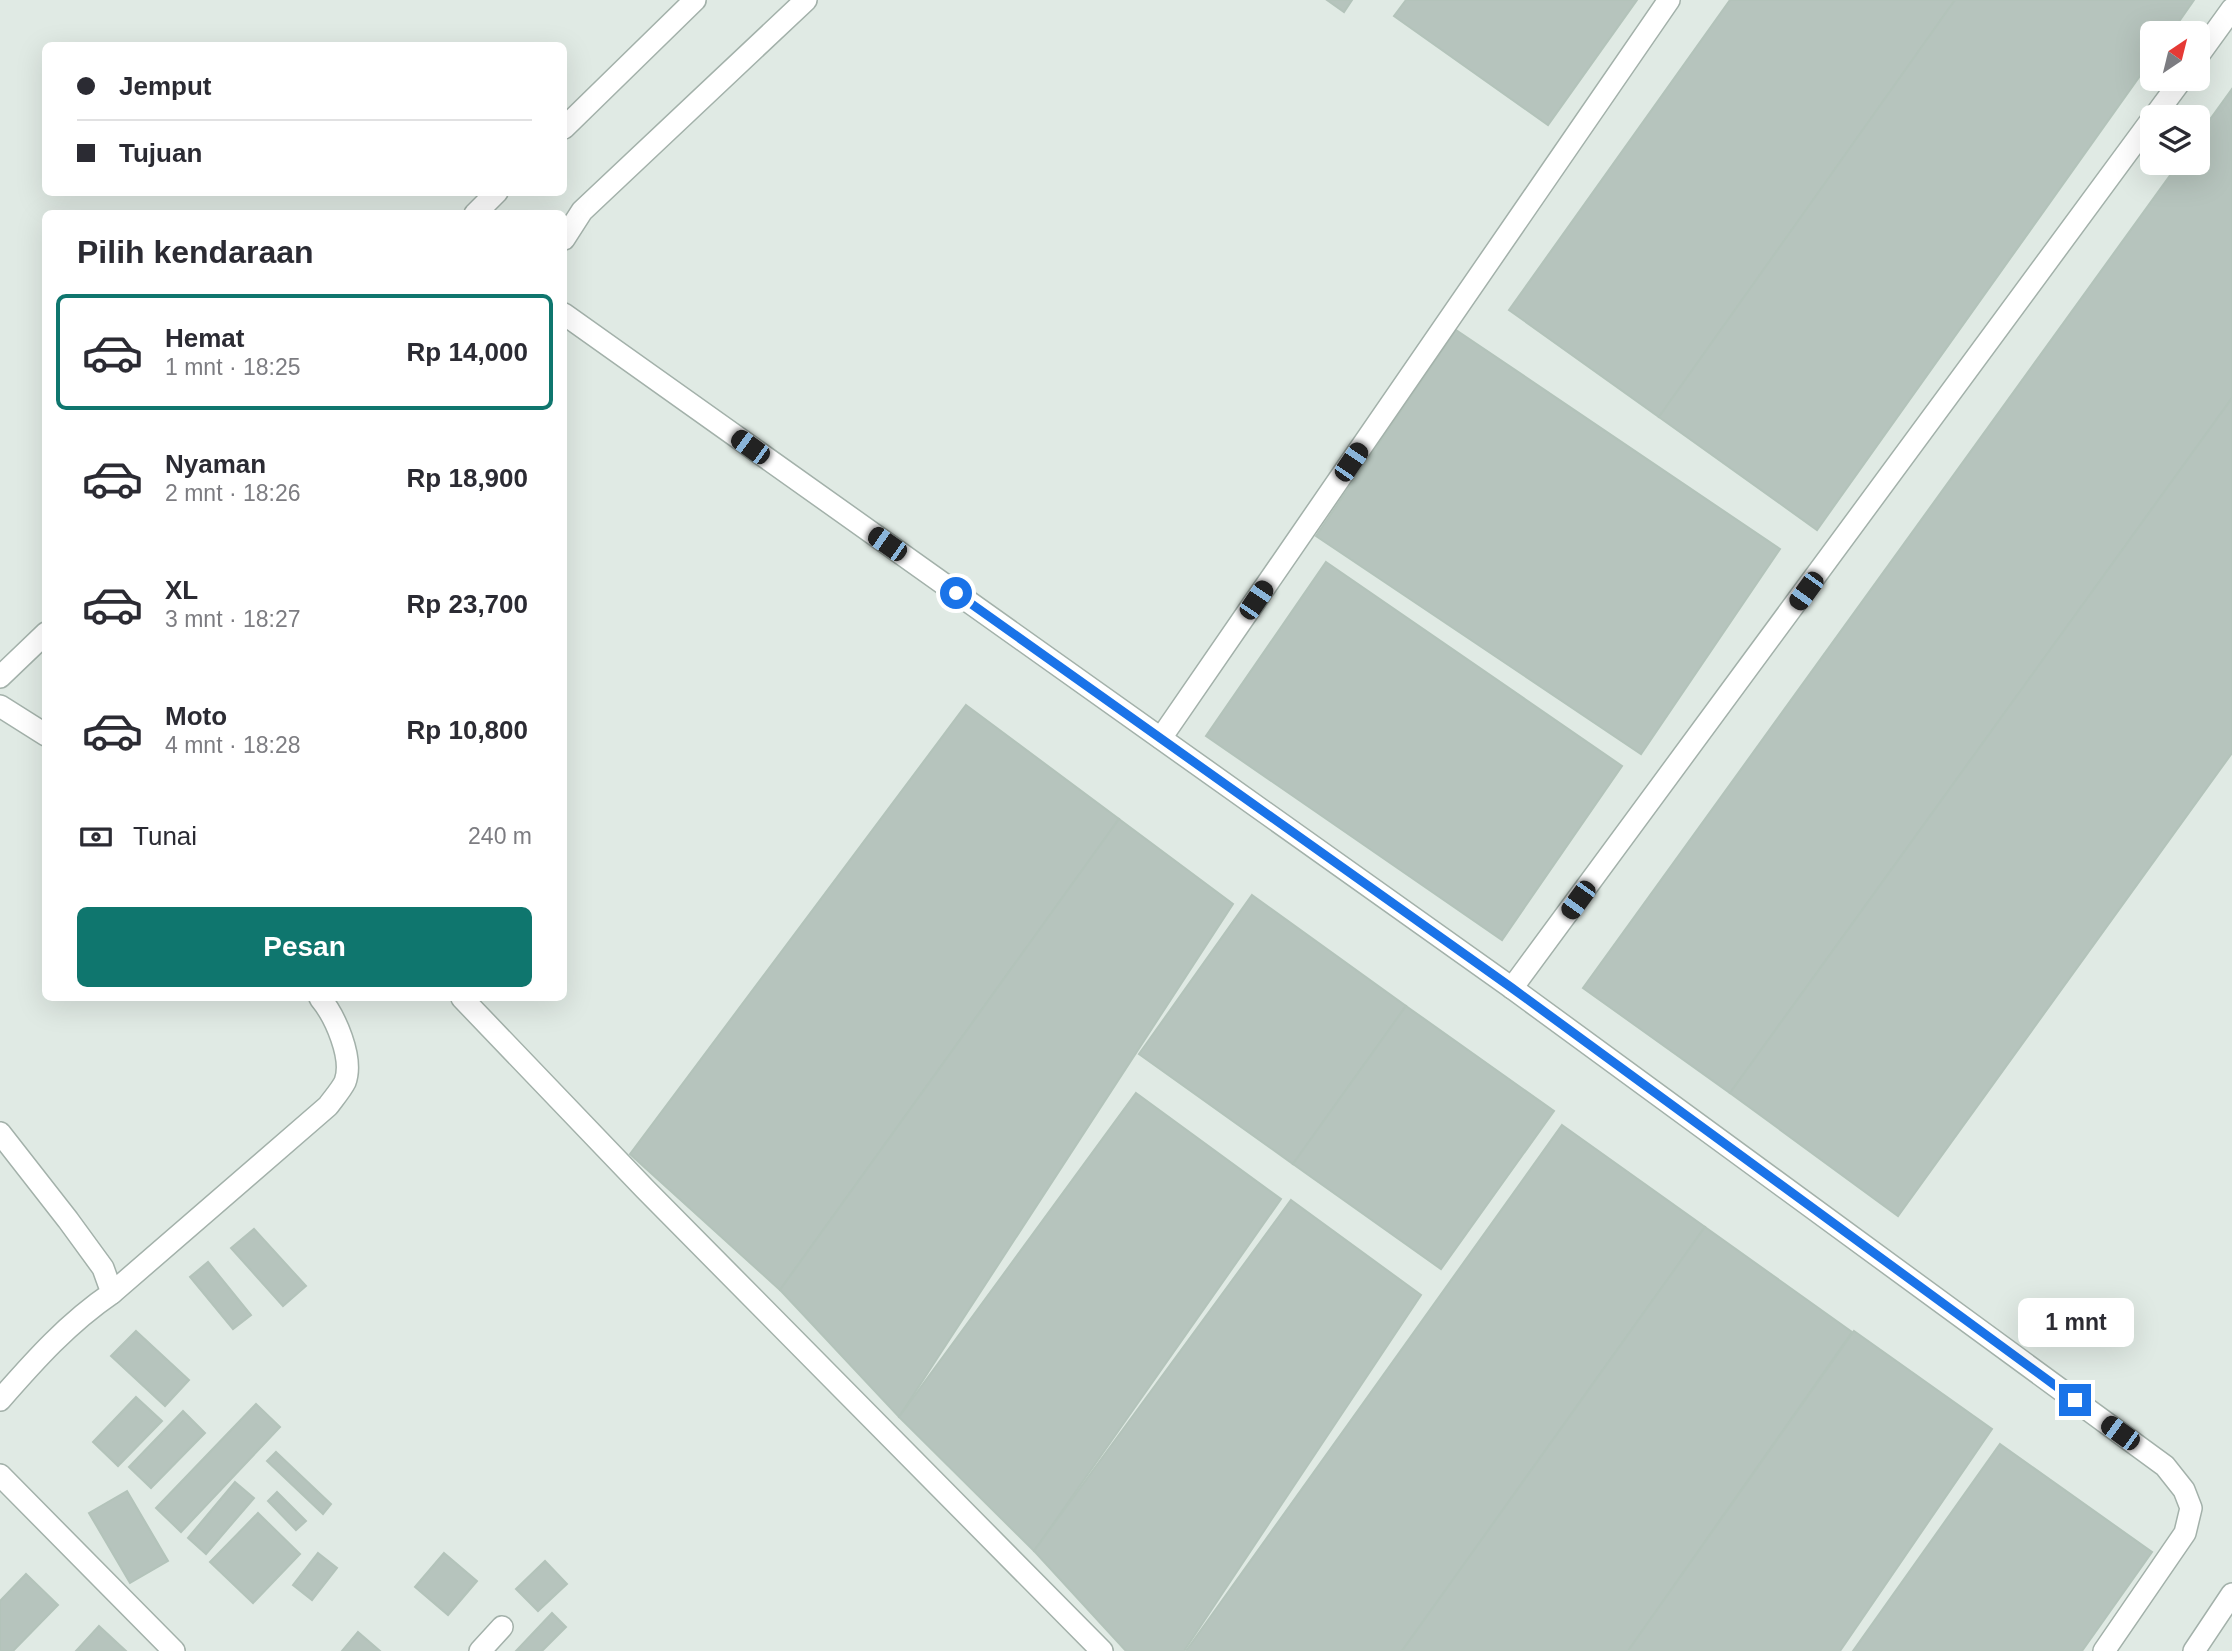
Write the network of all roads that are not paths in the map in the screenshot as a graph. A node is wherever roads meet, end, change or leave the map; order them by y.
1 (695, 0) edge
2 (806, 0) edge
3 (1669, 0) edge
4 (2232, 9) edge
5 (2210, 39) edge
6 (567, 125) edge
7 (2140, 136) edge
8 (493, 196) edge
9 (479, 210) edge
10 (567, 234) edge
11 (567, 316) edge
12 (42, 637) edge
13 (0, 677) edge
14 (0, 706) edge
15 (42, 732) edge
16 (1161, 738) junction
17 (1512, 988) junction
18 (322, 1001) edge
19 (465, 1001) edge
20 (0, 1133) edge
21 (112, 1293) junction
22 (0, 1400) edge
23 (0, 1475) edge
24 (2232, 1594) edge
25 (502, 1627) dead end
26 (174, 1651) edge
27 (480, 1651) edge
28 (1102, 1651) edge
29 (2104, 1651) edge
30 (2194, 1651) edge

1 - 6 street
2 - 10 street
3 - 16 street
4 - 5 street
7 - 17 street
8 - 9 street
11 - 16 street
12 - 13 street
14 - 15 street
16 - 17 street
17 - 29 street
18 - 21 street
19 - 28 street
20 - 21 street
21 - 22 street
23 - 26 street
24 - 30 street
25 - 27 street

